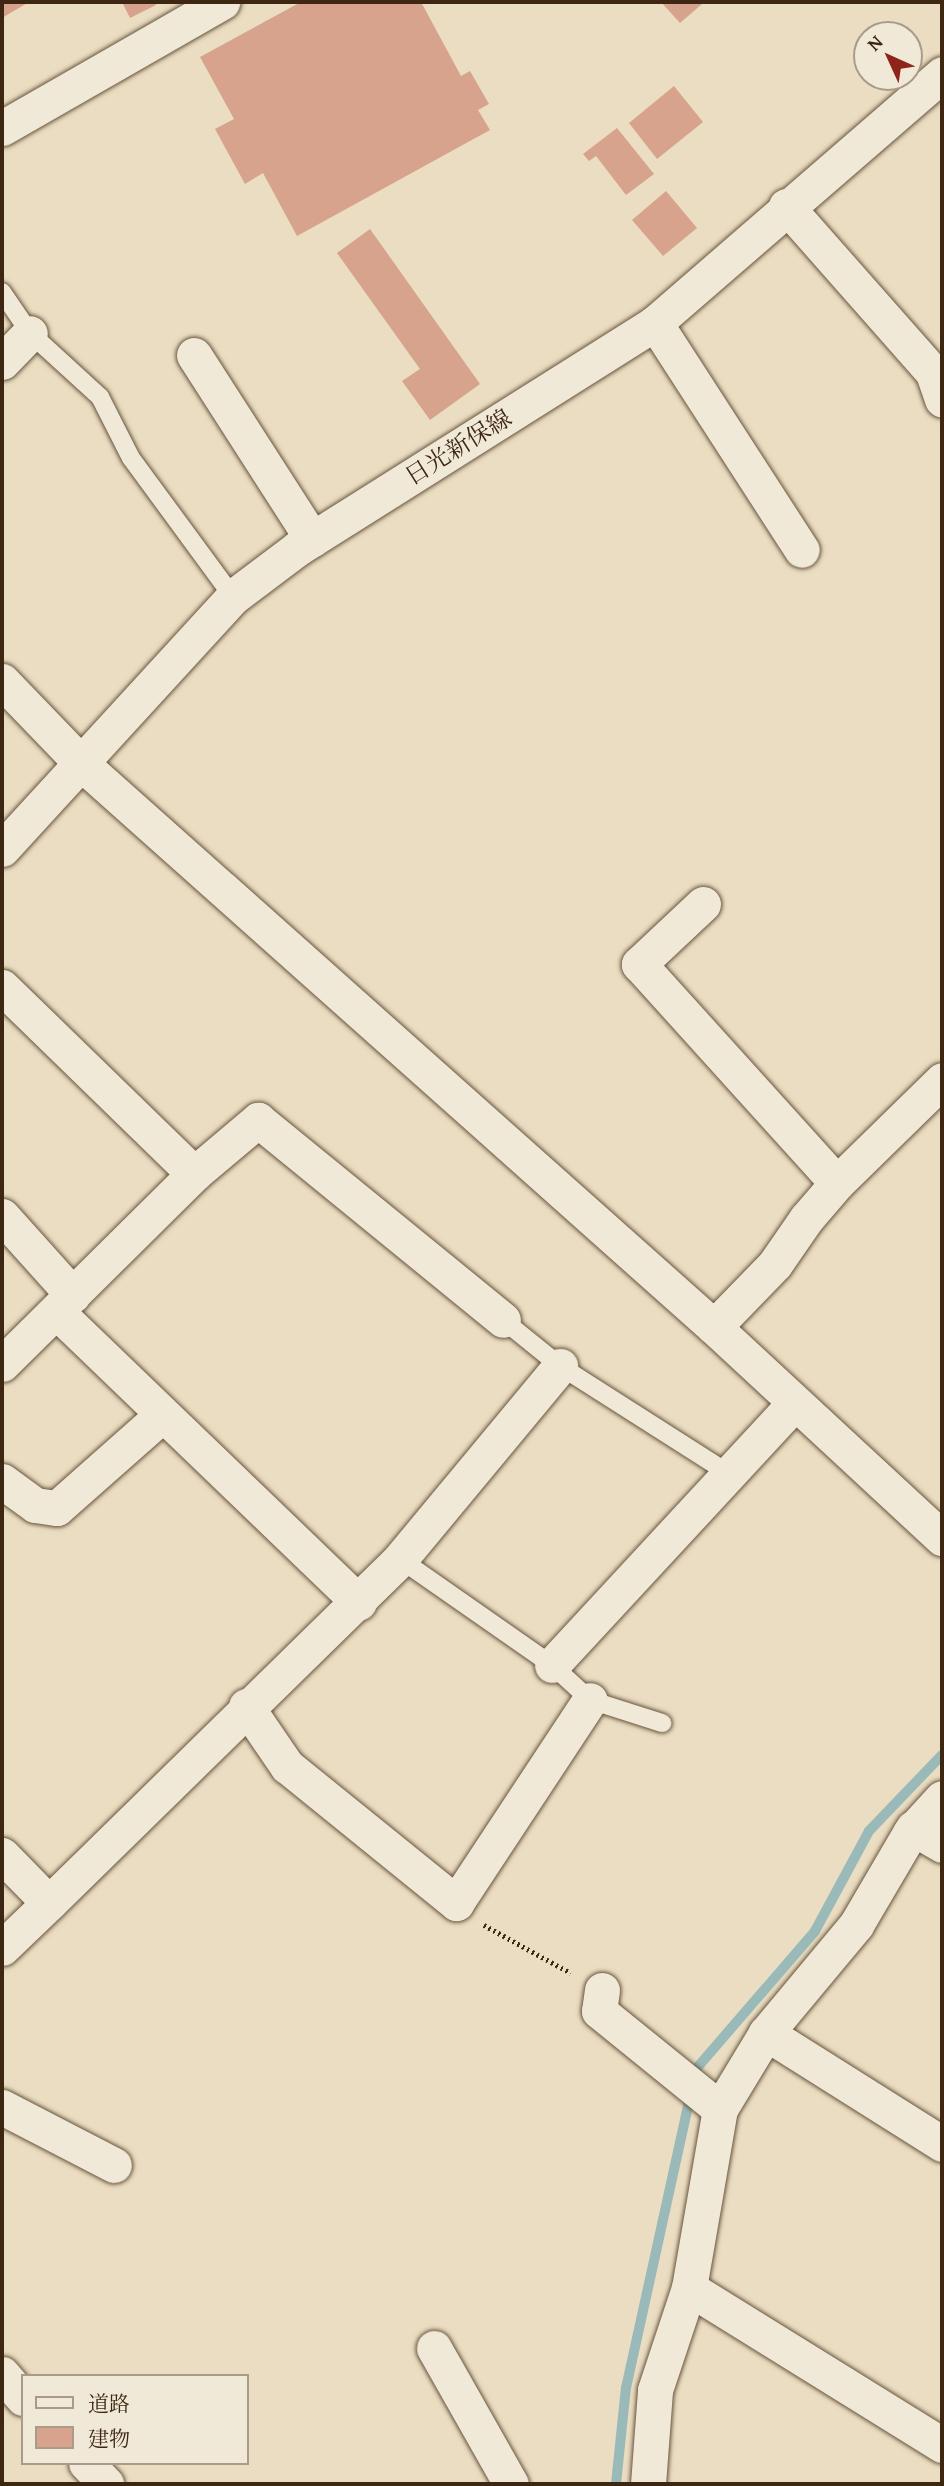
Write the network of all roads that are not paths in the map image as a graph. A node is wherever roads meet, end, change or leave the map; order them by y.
1 (222, 2) edge
2 (942, 74) edge
3 (2, 128) edge
4 (786, 206) junction
5 (2, 292) edge
6 (655, 323) junction
7 (30, 333) junction
8 (194, 355) dead end
9 (2, 362) edge
10 (942, 399) edge
11 (312, 539) junction
12 (802, 550) dead end
13 (233, 597) junction
14 (2, 681) edge
15 (82, 764) junction
16 (2, 849) edge
17 (703, 904) dead end
18 (2, 987) edge
19 (942, 1080) edge
20 (194, 1174) junction
21 (838, 1183) junction
22 (2, 1216) edge
23 (65, 1304) junction
24 (503, 1320) joint
25 (714, 1327) junction
26 (2, 1364) edge
27 (560, 1366) junction
28 (794, 1404) junction
29 (161, 1416) junction
30 (728, 1473) junction
31 (2, 1481) edge
32 (942, 1538) edge
33 (400, 1559) junction
34 (359, 1602) junction
35 (552, 1665) junction
36 (590, 1700) junction
37 (246, 1706) junction
38 (662, 1723) dead end
39 (942, 1798) edge
40 (928, 1837) edge
41 (2, 1855) edge
42 (48, 1903) junction
43 (2, 1948) edge
44 (602, 1990) road end
45 (766, 2032) junction
46 (2, 2107) edge
47 (720, 2109) junction
48 (942, 2144) edge
49 (114, 2165) dead end
50 (689, 2288) junction
51 (435, 2348) dead end
52 (942, 2445) edge
53 (88, 2465) edge
54 (106, 2484) edge
55 (511, 2484) edge
56 (648, 2484) edge

1 - 3 street
2 - 4 street, 日光新保線
4 - 6 street, 日光新保線
4 - 10 street
5 - 7 lane
6 - 11 street, 日光新保線
6 - 12 street
7 - 9 street
7 - 13 lane
8 - 11 street
11 - 13 street, 日光新保線
13 - 15 street, 日光新保線
14 - 15 street
15 - 16 street, 日光新保線
15 - 25 street
17 - 21 street
18 - 20 street
19 - 21 street
20 - 23 street
20 - 24 street
21 - 25 street
22 - 23 street
23 - 26 street
23 - 29 street
24 - 27 lane
25 - 28 street
27 - 30 lane
27 - 33 street
28 - 30 street
28 - 32 street
29 - 31 street
29 - 34 street
30 - 35 street
33 - 34 street
33 - 35 lane
34 - 37 street
35 - 36 lane
36 - 37 street
36 - 38 lane
37 - 42 street
39 - 40 street
40 - 45 street
41 - 42 street
42 - 43 street
44 - 47 street
45 - 47 street
45 - 48 street
46 - 49 street
47 - 50 street
50 - 52 street
50 - 56 street
51 - 55 street
53 - 54 street

